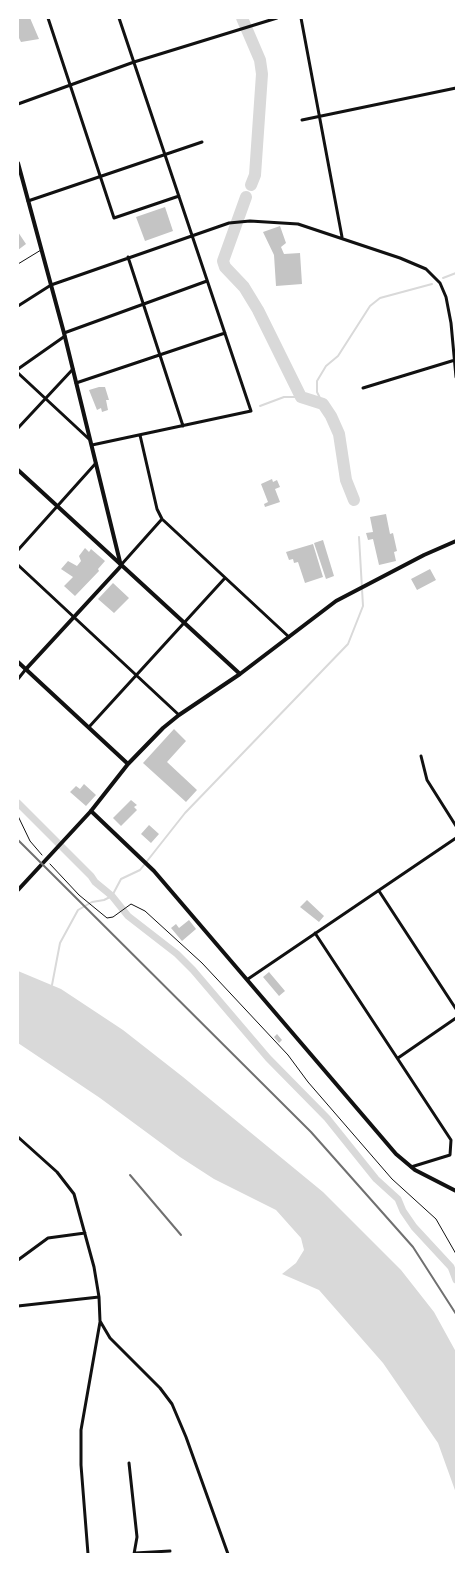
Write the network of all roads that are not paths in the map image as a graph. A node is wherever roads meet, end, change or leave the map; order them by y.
1 (49, 18) edge
2 (119, 18) edge
3 (277, 18) edge
4 (300, 18) edge
5 (134, 62) junction
6 (70, 85) junction
7 (456, 88) edge
8 (18, 104) edge
9 (319, 116) junction
10 (302, 120) dead end
11 (202, 142) dead end
12 (165, 155) junction
13 (18, 163) edge
14 (100, 176) junction
15 (179, 196) junction
16 (28, 201) junction
17 (192, 236) junction
18 (342, 237) junction
19 (41, 250) junction
20 (128, 258) junction
21 (18, 264) edge
22 (207, 281) junction
23 (51, 285) junction
24 (143, 305) junction
25 (18, 306) edge
26 (225, 333) junction
27 (64, 334) junction
28 (160, 355) junction
29 (455, 360) junction
30 (18, 368) edge
31 (73, 368) junction
32 (18, 373) edge
33 (456, 377) edge
34 (76, 383) junction
35 (363, 388) dead end
36 (45, 398) junction
37 (183, 426) junction
38 (18, 428) edge
39 (140, 435) junction
40 (91, 440) junction
41 (92, 445) junction
42 (96, 463) junction
43 (18, 470) edge
44 (57, 506) junction
45 (162, 519) junction
46 (456, 541) edge
47 (18, 550) edge
48 (18, 565) edge
49 (121, 566) junction
50 (225, 578) junction
51 (74, 617) junction
52 (184, 622) junction
53 (289, 637) junction
54 (18, 662) edge
55 (26, 669) junction
56 (136, 674) junction
57 (240, 674) junction
58 (18, 679) edge
59 (179, 714) junction
60 (89, 727) junction
61 (421, 756) dead end
62 (128, 764) junction
63 (91, 811) junction
64 (456, 826) edge
65 (456, 838) edge
66 (18, 890) edge
67 (379, 891) junction
68 (316, 933) junction
69 (248, 979) junction
70 (456, 1009) edge
71 (456, 1018) edge
72 (398, 1058) junction
73 (18, 1137) edge
74 (410, 1167) junction
75 (456, 1190) edge
76 (85, 1233) junction
77 (18, 1260) edge
78 (99, 1297) junction
79 (18, 1306) edge
80 (100, 1322) junction
81 (129, 1463) dead end
82 (170, 1551) dead end
83 (88, 1554) edge
84 (134, 1554) edge
85 (228, 1554) edge

1 - 6 street
2 - 5 street
3 - 5 street
4 - 9 street
5 - 6 street
5 - 12 street
6 - 8 street
6 - 14 street
7 - 9 street
9 - 10 street
9 - 18 street
11 - 12 street
12 - 14 street
12 - 15 street
13 - 16 street
14 - 15 street
14 - 16 street
15 - 17 street
16 - 19 street
17 - 18 street
17 - 20 street
17 - 22 street
18 - 29 street
19 - 21 lane
19 - 23 street
20 - 23 street
20 - 24 street
22 - 24 street
22 - 26 street
23 - 25 street
23 - 27 street
24 - 27 street
24 - 28 street
26 - 28 street
26 - 37 street
27 - 30 street
27 - 31 street
28 - 34 street
28 - 37 street
29 - 33 street
29 - 35 street
31 - 34 street
31 - 36 street
32 - 36 street
34 - 40 street
36 - 38 street
36 - 40 street
37 - 39 street
39 - 41 street
39 - 45 street
40 - 41 street
41 - 42 street
42 - 44 street
42 - 49 street
43 - 44 street
44 - 47 street
44 - 49 street
45 - 49 street
45 - 50 street
46 - 53 street
48 - 51 street
49 - 51 street
49 - 52 street
50 - 52 street
50 - 53 street
51 - 55 street
51 - 56 street
52 - 56 street
52 - 57 street
53 - 57 street
54 - 55 street
55 - 58 street
55 - 60 street
56 - 59 street
56 - 60 street
57 - 59 street
59 - 62 street
60 - 62 street
61 - 64 street
62 - 63 street
63 - 66 street
63 - 69 street
65 - 67 street
67 - 68 street
67 - 70 street
68 - 69 street
68 - 72 street
69 - 74 street
71 - 72 street
72 - 74 street
73 - 76 street
74 - 75 street
76 - 77 street
76 - 78 street
78 - 79 street
78 - 80 street
80 - 83 street
80 - 85 street
81 - 84 street
82 - 84 street

